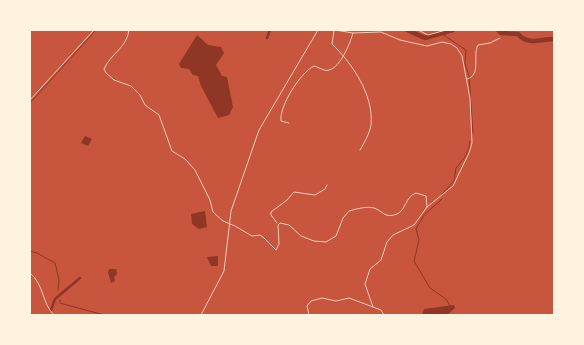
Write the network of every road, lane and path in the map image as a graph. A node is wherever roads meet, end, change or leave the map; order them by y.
1 (94, 30) edge
2 (129, 30) edge
3 (318, 30) edge
4 (334, 30) edge
5 (418, 30) edge
6 (446, 30) edge
7 (353, 33) junction
8 (500, 38) dead end
9 (344, 55) junction
10 (468, 79) junction
11 (30, 100) edge
12 (289, 123) dead end
13 (360, 150) dead end
14 (327, 185) dead end
15 (427, 207) junction
16 (228, 224) junction
17 (278, 224) junction
18 (30, 273) edge
19 (373, 307) junction
20 (54, 315) edge
21 (201, 315) edge
22 (309, 315) edge
23 (384, 315) edge

1 - 11 street
2 - 16 street
3 - 16 street
4 - 7 street
4 - 9 street
5 - 6 street
7 - 9 street
7 - 10 street
8 - 10 street
9 - 12 street
9 - 13 street
10 - 15 street
14 - 17 street
15 - 17 street
15 - 19 street
16 - 17 street
16 - 21 street
18 - 20 street
19 - 22 street
19 - 23 street

